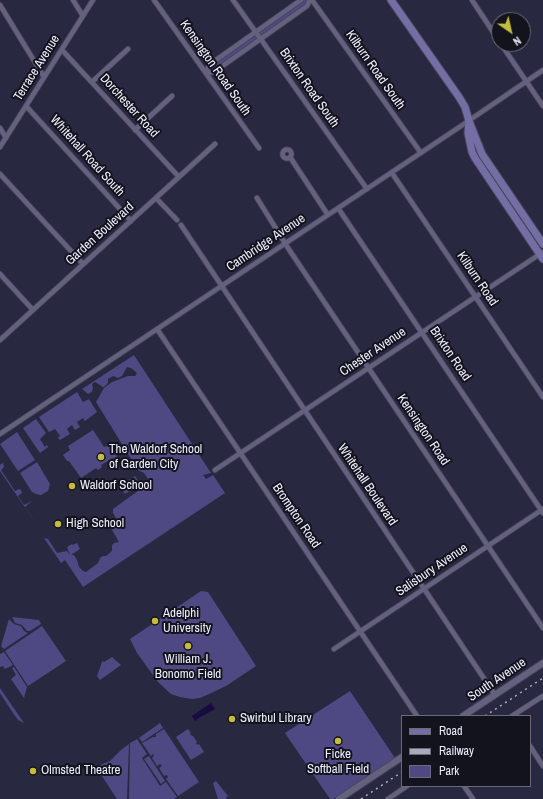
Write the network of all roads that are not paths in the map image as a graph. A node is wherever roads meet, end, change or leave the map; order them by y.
1 (73, 0) edge
2 (93, 0) edge
3 (154, 0) edge
4 (233, 0) edge
5 (301, 0) edge
6 (311, 0) edge
7 (391, 0) edge
8 (472, 0) edge
9 (0, 5) edge
10 (83, 16) junction
11 (491, 29) edge
12 (256, 32) junction
13 (261, 39) junction
14 (128, 49) dead end
15 (62, 50) junction
16 (506, 52) edge
17 (543, 70) edge
18 (206, 73) junction
19 (44, 77) junction
20 (92, 82) junction
21 (526, 82) junction
22 (172, 96) dead end
23 (26, 106) junction
24 (543, 106) edge
25 (469, 121) junction
26 (0, 128) edge
27 (135, 130) junction
28 (6, 138) junction
29 (215, 144) dead end
30 (0, 147) edge
31 (259, 148) dead end
32 (421, 153) junction
33 (290, 157) dead end
34 (392, 173) junction
35 (0, 174) edge
36 (179, 177) junction
37 (367, 189) junction
38 (156, 198) junction
39 (257, 198) dead end
40 (338, 208) junction
41 (328, 215) junction
42 (177, 220) dead end
43 (131, 221) junction
44 (181, 225) dead end
45 (285, 243) junction
46 (543, 244) edge
47 (542, 255) edge
48 (83, 264) junction
49 (0, 274) edge
50 (221, 287) junction
51 (476, 297) junction
52 (33, 310) junction
53 (157, 329) junction
54 (422, 333) junction
55 (0, 340) edge
56 (368, 369) junction
57 (543, 397) edge
58 (304, 411) junction
59 (0, 434) edge
60 (241, 454) junction
61 (215, 470) dead end
62 (543, 511) edge
63 (488, 546) junction
64 (424, 589) junction
65 (543, 628) edge
66 (360, 632) junction
67 (334, 649) dead end
68 (543, 663) edge
69 (495, 695) junction
70 (543, 696) edge
71 (416, 715) edge
72 (465, 715) edge
73 (514, 715) edge
74 (531, 748) edge
75 (401, 758) edge
76 (543, 766) edge
77 (406, 787) edge
78 (465, 787) edge
79 (339, 799) edge
80 (388, 799) edge
81 (473, 799) edge

1 - 10 street
2 - 10 street, Terrace Avenue
3 - 18 street, Kensington Road South
4 - 12 street, Brixton Road South
5 - 12 street
6 - 13 street
6 - 32 street, Kilburn Road South
7 - 25 main road
8 - 11 street
9 - 19 street
10 - 15 street, Terrace Avenue
12 - 13 street, Brixton Road South
12 - 18 street
13 - 18 street
13 - 37 street, Brixton Road South
14 - 20 street
15 - 19 street, Terrace Avenue
15 - 20 street, Dorchester Road
16 - 21 street
17 - 21 street, Cambridge Avenue
18 - 31 street, Kensington Road South
19 - 23 street, Terrace Avenue
20 - 27 street, Dorchester Road
21 - 24 street
21 - 25 street, Cambridge Avenue
22 - 27 street
23 - 28 street, Terrace Avenue
23 - 43 street, Whitehall Road South
25 - 32 street, Cambridge Avenue
25 - 46 main road
25 - 47 main road
26 - 28 street
27 - 36 street, Dorchester Road
28 - 30 street, Terrace Avenue
29 - 36 street, Garden Boulevard
32 - 34 street, Cambridge Avenue
33 - 41 street
34 - 37 street, Cambridge Avenue
34 - 51 street, Kilburn Road
35 - 48 street
36 - 38 street, Garden Boulevard
37 - 40 street, Cambridge Avenue
38 - 42 street
38 - 43 street, Garden Boulevard
39 - 45 street, Kensington Road
40 - 41 street, Cambridge Avenue
40 - 54 street, Brixton Road
41 - 45 street, Cambridge Avenue
43 - 48 street, Garden Boulevard
44 - 50 street, Whitehall Boulevard
45 - 50 street, Cambridge Avenue
45 - 56 street, Kensington Road
47 - 51 street, Chester Avenue
48 - 52 street, Garden Boulevard
49 - 52 street
50 - 53 street, Cambridge Avenue
50 - 58 street, Whitehall Boulevard
51 - 54 street, Chester Avenue
51 - 57 street, Kilburn Road
52 - 55 street, Garden Boulevard
53 - 59 street, Cambridge Avenue
53 - 60 street, Brompton Road
54 - 56 street, Chester Avenue
54 - 62 street, Brixton Road
56 - 58 street, Chester Avenue
56 - 63 street, Kensington Road
58 - 60 street, Chester Avenue
58 - 64 street, Whitehall Boulevard
60 - 61 street, Chester Avenue
60 - 66 street, Brompton Road
62 - 63 street, Salisbury Avenue
63 - 64 street, Salisbury Avenue
63 - 65 street, Kensington Road
64 - 66 street, Salisbury Avenue
64 - 69 street, Whitehall Boulevard
66 - 67 street, Salisbury Avenue
66 - 71 street, Brompton Road
68 - 69 street, South Avenue
69 - 72 street, South Avenue
70 - 73 street
74 - 76 street
75 - 79 street
77 - 80 street
78 - 81 street

